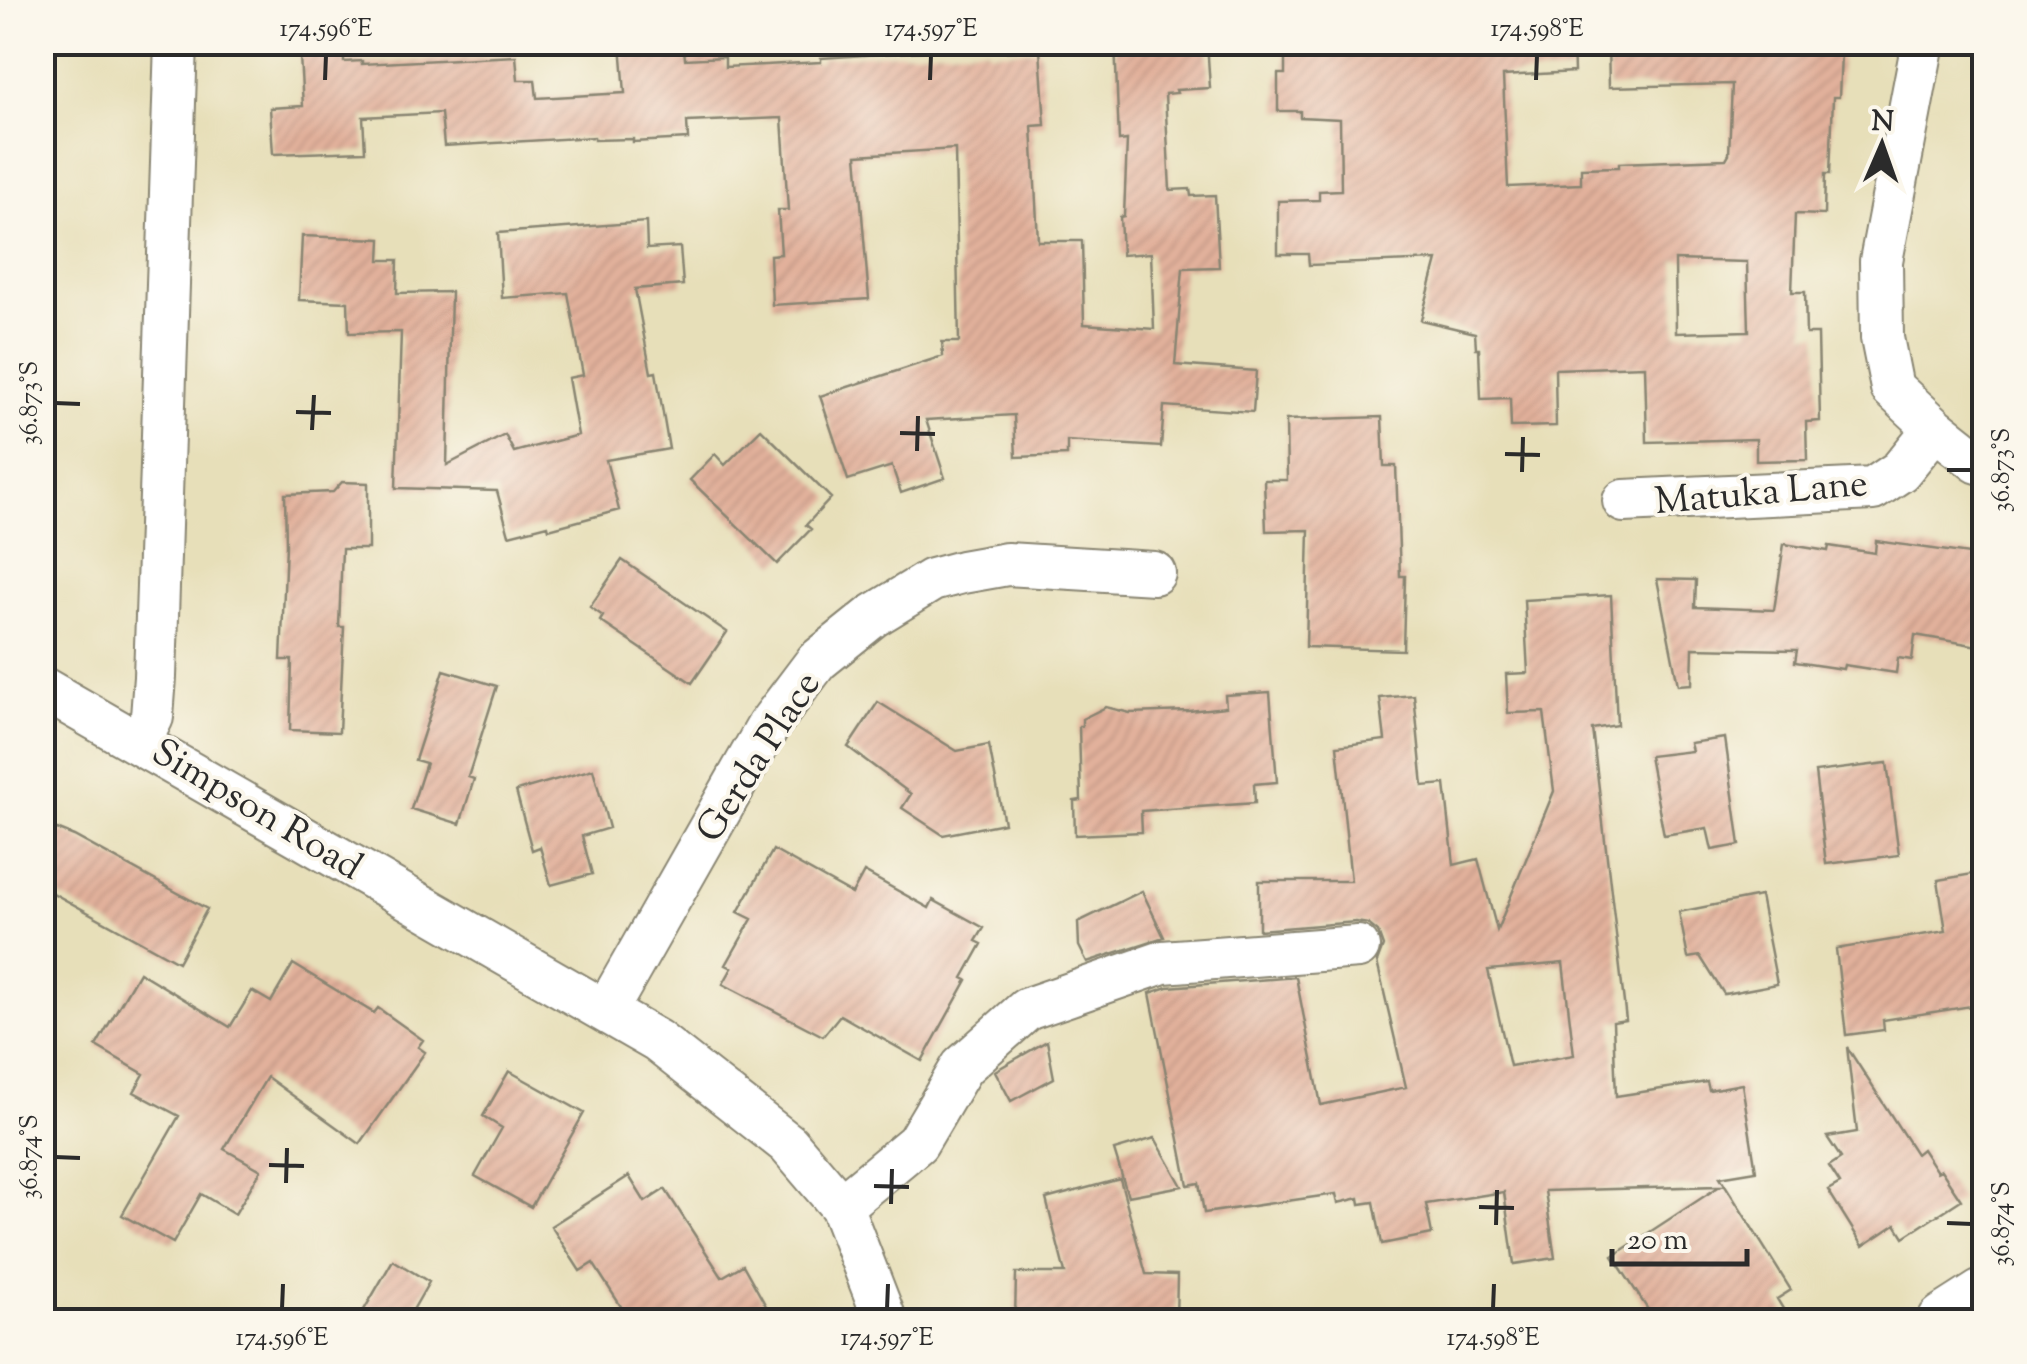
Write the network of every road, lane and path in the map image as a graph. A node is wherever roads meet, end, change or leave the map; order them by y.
1 (176, 42) edge
2 (1923, 42) edge
3 (1936, 428) junction
4 (1984, 462) edge
5 (1624, 501) dead end
6 (1154, 573) dead end
7 (42, 688) edge
8 (139, 743) junction
9 (1358, 947) dead end
10 (606, 1011) junction
11 (841, 1206) junction
12 (1984, 1297) edge
13 (886, 1322) edge
14 (1945, 1322) edge

1 - 8 street, Simpson Road
2 - 3 street
3 - 4 street
3 - 5 street, Matuka Lane
6 - 10 street, Gerda Place
7 - 8 street
8 - 10 street, Simpson Road
9 - 11 street
10 - 11 street, Simpson Road
11 - 13 street, Simpson Road
12 - 14 street

